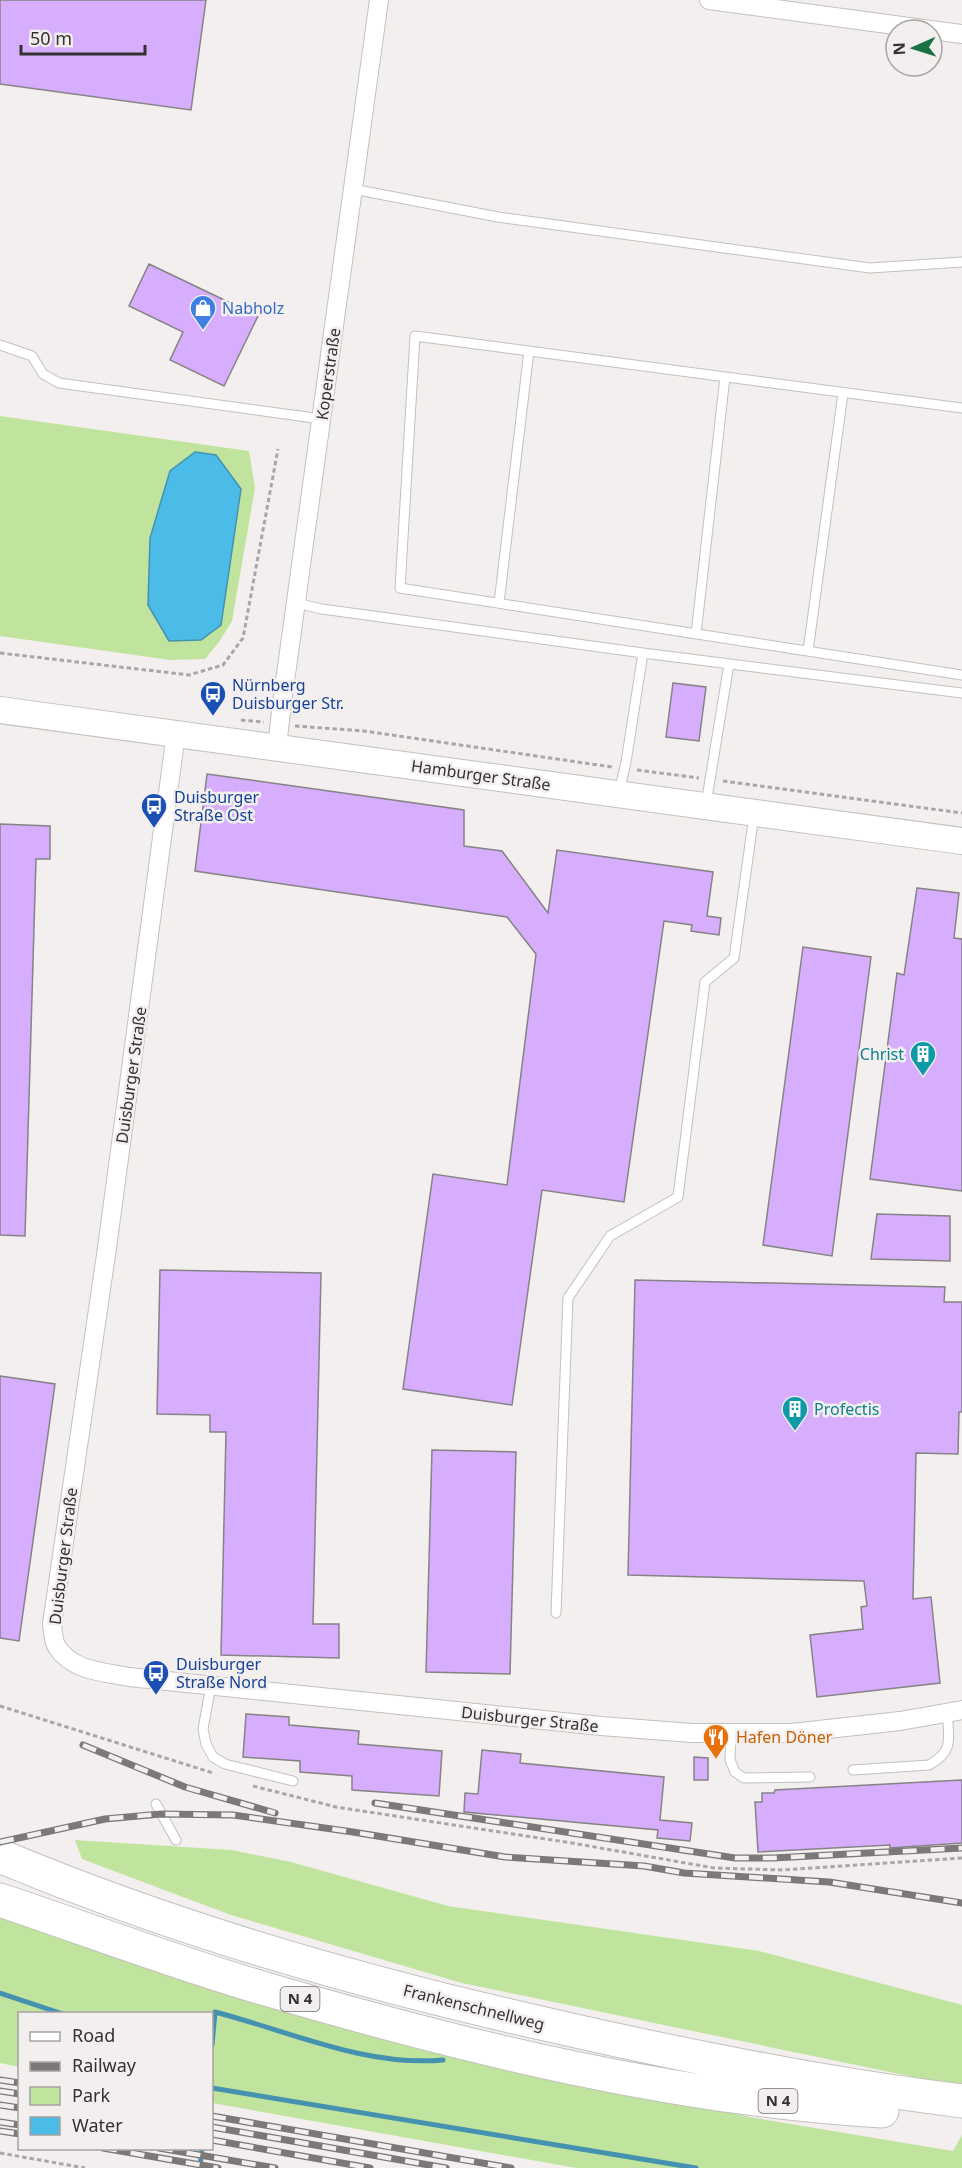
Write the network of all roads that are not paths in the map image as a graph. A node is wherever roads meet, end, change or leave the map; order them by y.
1 (379, 0) edge
2 (709, 0) edge
3 (962, 34) edge
4 (353, 189) junction
5 (962, 262) edge
6 (0, 345) edge
7 (529, 351) junction
8 (725, 377) junction
9 (843, 393) junction
10 (962, 408) edge
11 (322, 419) junction
12 (296, 603) junction
13 (499, 603) junction
14 (696, 634) junction
15 (807, 651) junction
16 (643, 653) junction
17 (729, 664) junction
18 (962, 675) edge
19 (962, 693) edge
20 (0, 710) edge
21 (176, 733) junction
22 (278, 736) junction
23 (619, 794) junction
24 (705, 806) junction
25 (754, 812) junction
26 (962, 841) edge
27 (556, 1613) dead end
28 (211, 1685) junction
29 (955, 1711) edge
30 (731, 1733) junction
31 (853, 1770) dead end
32 (810, 1777) dead end
33 (293, 1781) dead end
34 (156, 1804) dead end
35 (176, 1840) dead end
36 (0, 1856) edge
37 (5, 1902) edge
38 (962, 2101) edge
39 (962, 2117) edge

1 - 4 street, Koperstraße
2 - 3 street
4 - 5 lane
4 - 11 street, Koperstraße
6 - 11 lane
7 - 8 lane
7 - 13 lane
7 - 13 lane
8 - 9 lane
8 - 14 lane
9 - 10 lane
9 - 15 lane
11 - 12 street, Koperstraße
12 - 16 lane
12 - 22 street, Koperstraße
13 - 14 lane
14 - 15 lane
15 - 18 lane
16 - 17 lane
16 - 23 lane
17 - 19 lane
17 - 24 lane
20 - 21 street, Hamburger Straße
21 - 22 street, Hamburger Straße
21 - 28 street, Duisburger Straße
22 - 23 street, Hamburger Straße
23 - 24 street, Hamburger Straße
24 - 25 street, Hamburger Straße
25 - 26 street, Hamburger Straße
25 - 27 lane
28 - 30 street, Duisburger Straße
28 - 33 lane
29 - 30 street, Duisburger Straße
29 - 31 lane
30 - 32 lane
34 - 35 lane
36 - 38 highway, Frankenschnellweg / N 4
37 - 39 highway, N 4

